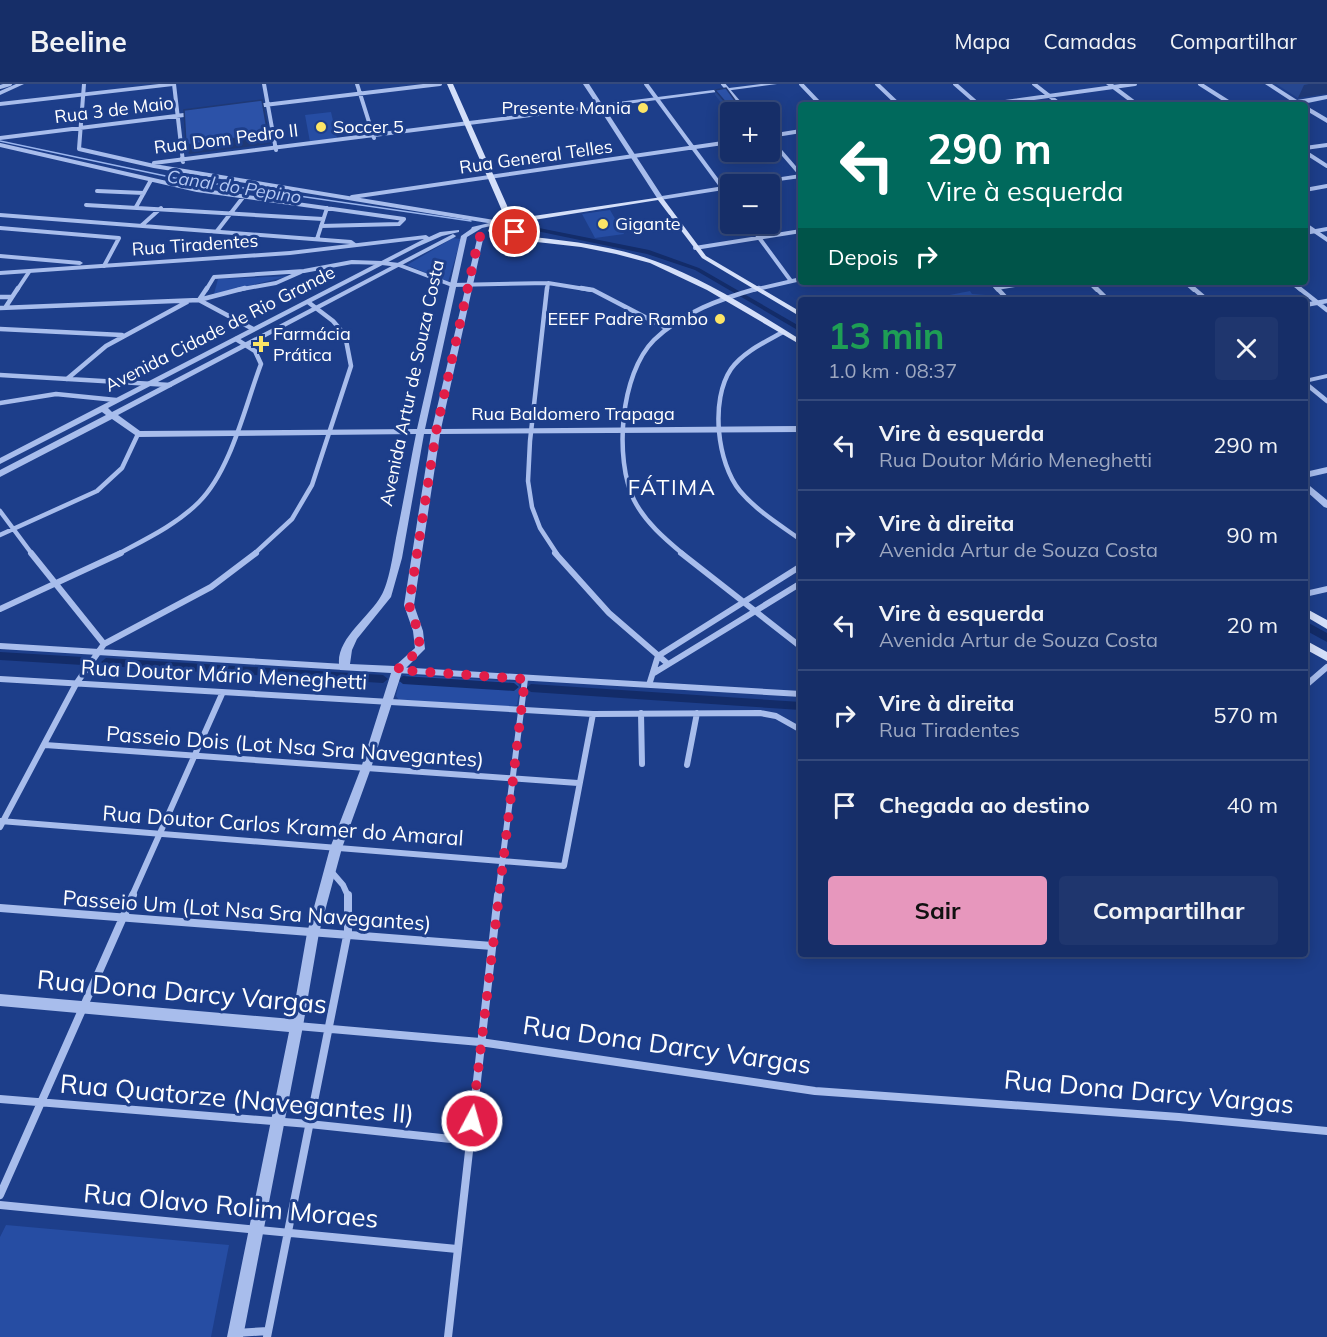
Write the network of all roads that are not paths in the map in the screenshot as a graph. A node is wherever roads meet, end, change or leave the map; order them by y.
1 (10, 84) edge
2 (21, 84) edge
3 (84, 84) edge
4 (173, 84) edge
5 (264, 84) edge
6 (357, 84) edge
7 (440, 84) edge
8 (450, 84) edge
9 (586, 84) edge
10 (646, 84) edge
11 (723, 84) edge
12 (774, 84) edge
13 (801, 84) edge
14 (877, 84) edge
15 (955, 84) edge
16 (1034, 84) edge
17 (1135, 84) edge
18 (1200, 84) edge
19 (1268, 84) edge
20 (1111, 86) edge
21 (0, 87) edge
22 (728, 90) junction
23 (0, 93) edge
24 (360, 93) junction
25 (82, 95) junction
26 (1049, 95) junction
27 (1327, 97) edge
28 (658, 100) junction
29 (738, 102) edge
30 (818, 102) edge
31 (896, 102) edge
32 (977, 102) edge
33 (1001, 102) edge
34 (1057, 102) edge
35 (1134, 102) edge
36 (1228, 102) edge
37 (1296, 102) edge
38 (1308, 103) edge
39 (0, 104) edge
40 (268, 105) junction
41 (601, 107) junction
42 (245, 108) edge
43 (1308, 109) edge
44 (201, 113) edge
45 (179, 116) junction
46 (1327, 121) edge
47 (469, 124) junction
48 (79, 128) junction
49 (0, 132) edge
50 (798, 132) edge
51 (780, 135) edge
52 (6, 136) junction
53 (374, 137) junction
54 (0, 138) edge
55 (720, 143) edge
56 (0, 145) edge
57 (1327, 145) edge
58 (693, 147) junction
59 (275, 149) junction
60 (1308, 149) edge
61 (780, 150) edge
62 (1308, 152) edge
63 (633, 156) junction
64 (183, 161) junction
65 (146, 164) junction
66 (154, 166) junction
67 (1327, 166) edge
68 (798, 172) edge
69 (798, 176) edge
70 (492, 177) junction
71 (780, 179) edge
72 (151, 180) junction
73 (720, 180) edge
74 (1327, 186) edge
75 (720, 189) edge
76 (1308, 189) edge
77 (114, 192) dead end
78 (144, 193) junction
79 (244, 196) junction
80 (346, 198) junction
81 (660, 198) junction
82 (86, 206) dead end
83 (136, 207) junction
84 (161, 208) junction
85 (327, 208) junction
86 (231, 213) junction
87 (0, 215) edge
88 (323, 219) junction
89 (68, 220) junction
90 (505, 221) junction
91 (141, 226) junction
92 (321, 226) junction
93 (1308, 226) edge
94 (0, 228) edge
95 (1327, 229) edge
96 (57, 231) junction
97 (217, 231) junction
98 (480, 231) junction
99 (798, 231) edge
100 (1315, 231) junction
101 (1308, 232) edge
102 (458, 234) junction
103 (756, 234) edge
104 (500, 235) junction
105 (758, 237) junction
106 (317, 239) junction
107 (1327, 240) edge
108 (391, 241) junction
109 (413, 242) junction
110 (355, 245) junction
111 (694, 248) junction
112 (0, 256) edge
113 (382, 263) junction
114 (399, 265) junction
115 (104, 266) junction
116 (304, 271) junction
117 (29, 272) junction
118 (0, 273) edge
119 (798, 280) edge
120 (791, 281) junction
121 (548, 283) junction
122 (452, 285) junction
123 (469, 285) junction
124 (994, 285) edge
125 (1015, 285) edge
126 (1092, 285) edge
127 (1189, 285) edge
128 (1295, 285) edge
129 (751, 288) junction
130 (997, 288) junction
131 (0, 297) edge
132 (12, 297) junction
133 (724, 297) junction
134 (1005, 297) edge
135 (1105, 297) edge
136 (1203, 297) edge
137 (199, 300) junction
138 (189, 301) junction
139 (1327, 301) edge
140 (308, 302) junction
141 (1318, 303) junction
142 (1308, 305) edge
143 (2, 308) edge
144 (318, 309) junction
145 (1327, 310) edge
146 (798, 313) edge
147 (666, 328) junction
148 (0, 329) edge
149 (254, 329) junction
150 (783, 332) junction
151 (124, 335) junction
152 (236, 339) junction
153 (798, 341) edge
154 (247, 345) junction
155 (437, 353) junction
156 (454, 353) junction
157 (0, 375) edge
158 (1327, 376) edge
159 (67, 379) junction
160 (1308, 381) edge
161 (150, 383) junction
162 (170, 385) junction
163 (1308, 385) edge
164 (116, 400) junction
165 (1327, 401) edge
166 (0, 403) edge
167 (102, 408) junction
168 (113, 414) junction
169 (720, 429) junction
170 (798, 429) edge
171 (623, 430) junction
172 (531, 431) junction
173 (331, 432) junction
174 (420, 432) junction
175 (436, 432) junction
176 (138, 434) junction
177 (233, 434) junction
178 (0, 461) edge
179 (1327, 470) edge
180 (0, 474) edge
181 (1308, 474) edge
182 (1308, 488) edge
183 (1327, 505) edge
184 (0, 511) edge
185 (12, 529) junction
186 (0, 535) edge
187 (798, 538) edge
188 (397, 558) junction
189 (798, 568) edge
190 (412, 581) junction
191 (53, 583) junction
192 (798, 585) edge
193 (1327, 589) edge
194 (1308, 593) edge
195 (743, 603) junction
196 (0, 609) edge
197 (754, 613) junction
198 (1308, 613) edge
199 (1327, 625) edge
200 (104, 644) junction
201 (798, 645) edge
202 (0, 646) edge
203 (1308, 646) edge
204 (98, 653) junction
205 (658, 656) junction
206 (1327, 657) edge
207 (668, 664) junction
208 (344, 667) junction
209 (1327, 667) edge
210 (397, 670) junction
211 (654, 672) junction
212 (525, 679) junction
213 (0, 680) edge
214 (1308, 683) edge
215 (76, 684) junction
216 (650, 685) junction
217 (222, 694) junction
218 (798, 694) edge
219 (388, 702) junction
220 (521, 710) junction
221 (641, 713) junction
222 (697, 713) junction
223 (593, 714) junction
224 (798, 728) edge
225 (45, 745) junction
226 (194, 756) junction
227 (642, 764) dead end
228 (687, 765) dead end
229 (366, 768) junction
230 (512, 779) junction
231 (578, 783) junction
232 (1, 823) edge
233 (160, 834) junction
234 (336, 848) junction
235 (502, 859) junction
236 (330, 870) junction
237 (0, 908) edge
238 (123, 918) junction
239 (313, 933) junction
240 (492, 946) junction
241 (0, 1000) edge
242 (83, 1008) junction
243 (297, 1026) junction
244 (328, 1029) junction
245 (480, 1042) junction
246 (0, 1099) edge
247 (41, 1102) junction
248 (279, 1121) junction
249 (309, 1124) junction
250 (1327, 1131) edge
251 (470, 1141) junction
252 (0, 1195) edge
253 (0, 1205) edge
254 (255, 1230) junction
255 (287, 1232) junction
256 (457, 1249) junction
257 (268, 1334) edge
258 (236, 1335) edge
259 (448, 1337) edge

1 - 21 street
2 - 23 street
3 - 25 street
4 - 25 street
4 - 45 street
5 - 40 street
6 - 24 street
7 - 24 street
8 - 47 main road
9 - 41 street
10 - 28 street
11 - 22 street
12 - 22 street, Rua Dom Pedro II
13 - 30 street
14 - 31 street
15 - 32 street
16 - 26 street
17 - 20 street
18 - 36 street
19 - 37 street
20 - 26 street
20 - 35 street
22 - 28 street, Rua Dom Pedro II
22 - 29 street
24 - 40 street
24 - 53 street
25 - 39 street
25 - 48 street
26 - 33 street
26 - 34 street
27 - 38 street
28 - 41 street, Rua Dom Pedro II
28 - 58 street
40 - 42 street
40 - 59 street
41 - 47 street, Rua Dom Pedro II
41 - 63 street
43 - 46 street
44 - 45 street, Rua 3 de Maio
45 - 48 street, Rua 3 de Maio
45 - 64 street
47 - 53 street, Rua Dom Pedro II
47 - 70 main road
48 - 52 street, Rua 3 de Maio
48 - 65 street
49 - 52 street
50 - 51 street
52 - 54 street, Rua 3 de Maio
53 - 59 street, Rua Dom Pedro II
55 - 58 street, Rua General Telles
56 - 72 street
57 - 60 street
58 - 63 street, Rua General Telles
58 - 73 street
59 - 64 street, Rua Dom Pedro II
61 - 68 street
62 - 67 street
63 - 70 street, Rua General Telles
63 - 81 street
64 - 65 street, Rua Dom Pedro II
64 - 66 street, Rua Dom Pedro II
65 - 66 street
66 - 80 street
69 - 71 street
70 - 80 street, Rua General Telles
70 - 90 main road
72 - 78 street
72 - 79 street
74 - 76 street
75 - 81 street
77 - 78 street
78 - 83 street
79 - 85 street
79 - 86 street
80 - 90 street
81 - 90 main road
81 - 111 main road
82 - 83 street
83 - 84 street
84 - 86 street
84 - 91 street
85 - 88 street
85 - 92 street
86 - 88 street
86 - 97 street
87 - 89 street
88 - 92 street
89 - 91 street
89 - 96 street
90 - 98 street
90 - 104 main road
90 - 104 main road
91 - 97 street
92 - 106 street
93 - 100 street
94 - 96 street
95 - 100 street
96 - 115 street
97 - 106 street
98 - 102 street, Avenida Artur de Souza Costa
98 - 104 street
98 - 123 street, Avenida Artur de Souza Costa
99 - 105 street
100 - 101 street
100 - 107 street
102 - 108 street, Rua Tiradentes
102 - 109 street, Avenida Cidade de Rio Grande
102 - 114 street, Avenida Cidade de Rio Grande
102 - 122 street, Avenida Artur de Souza Costa
103 - 105 street
104 - 133 main road
105 - 111 street
105 - 120 street
106 - 110 street
108 - 109 street, Rua Tiradentes
108 - 110 street, Rua Tiradentes
109 - 113 street, Avenida Cidade de Rio Grande
110 - 115 street, Rua Tiradentes
111 - 129 main road
112 - 115 street
113 - 114 street
113 - 116 street
113 - 140 street, Avenida Cidade de Rio Grande
114 - 122 street
114 - 144 street, Avenida Cidade de Rio Grande
115 - 117 street, Rua Tiradentes
116 - 137 street
116 - 137 street
117 - 118 street, Rua Tiradentes
117 - 132 street
119 - 120 street
120 - 129 street
121 - 123 street
121 - 147 street
121 - 172 street
122 - 123 street
122 - 155 street, Avenida Artur de Souza Costa
123 - 156 street, Avenida Artur de Souza Costa
124 - 130 street
125 - 130 street
126 - 135 street
127 - 136 street
128 - 141 street
129 - 133 street
129 - 146 main road
130 - 134 street
131 - 132 street
132 - 143 street
133 - 147 street
133 - 150 main road
137 - 138 street
137 - 149 street
138 - 143 street
138 - 151 street
139 - 141 street
140 - 144 street
140 - 149 street, Avenida Cidade de Rio Grande
141 - 142 street
141 - 145 street
144 - 154 street, Avenida Cidade de Rio Grande
144 - 173 street
147 - 171 street
148 - 151 street
149 - 152 street, Avenida Cidade de Rio Grande
150 - 153 main road
150 - 169 street
151 - 159 street
152 - 154 street
152 - 161 street, Avenida Cidade de Rio Grande
154 - 162 street, Avenida Cidade de Rio Grande
154 - 177 street
155 - 156 street
155 - 174 street, Avenida Artur de Souza Costa
156 - 175 street, Avenida Artur de Souza Costa
157 - 159 street
158 - 160 street
159 - 161 street
161 - 162 street
161 - 164 street, Avenida Cidade de Rio Grande
162 - 168 street, Avenida Cidade de Rio Grande
163 - 165 street
164 - 166 street
164 - 167 street, Avenida Cidade de Rio Grande
167 - 168 street
167 - 178 street, Avenida Cidade de Rio Grande
168 - 176 street
168 - 180 street, Avenida Cidade de Rio Grande
169 - 170 street, Rua Baldomero Trapaga
169 - 171 street, Rua Baldomero Trapaga
169 - 187 street
171 - 172 street, Rua Baldomero Trapaga
171 - 195 street
172 - 175 street, Rua Baldomero Trapaga
172 - 205 street
173 - 174 street, Rua Baldomero Trapaga
173 - 177 street, Rua Baldomero Trapaga
173 - 200 street
174 - 175 street, Rua Baldomero Trapaga
174 - 188 street, Avenida Artur de Souza Costa
175 - 190 street, Avenida Artur de Souza Costa
176 - 177 street, Rua Baldomero Trapaga
176 - 185 street
177 - 191 street
179 - 181 street
182 - 183 street
184 - 185 street
185 - 186 street
185 - 191 street
188 - 190 street
188 - 208 street, Avenida Artur de Souza Costa
189 - 195 street
190 - 210 street, Avenida Artur de Souza Costa
191 - 196 street
191 - 200 street
192 - 197 street
193 - 194 street
195 - 197 street
195 - 205 street
197 - 201 street
197 - 207 street
198 - 199 main road
200 - 204 street
202 - 204 street, Rua Doutor Mário Meneghetti
203 - 206 main road
204 - 208 street, Rua Doutor Mário Meneghetti
204 - 215 street
205 - 207 street
205 - 211 street
207 - 211 street
208 - 210 street, Rua Doutor Mário Meneghetti
209 - 214 street
210 - 212 street, Rua Doutor Mário Meneghetti
210 - 219 street
211 - 216 street
212 - 216 street, Rua Doutor Mário Meneghetti
212 - 220 street
213 - 215 street, Rua Doutor Mário Meneghetti
215 - 217 street, Rua Doutor Mário Meneghetti
215 - 225 street
216 - 218 street, Rua Doutor Mário Meneghetti
217 - 219 street, Rua Doutor Mário Meneghetti
217 - 226 street
219 - 220 street, Rua Doutor Mário Meneghetti
219 - 229 street
220 - 223 street, Rua Doutor Mário Meneghetti
220 - 230 street
221 - 222 street, Rua Doutor Mário Meneghetti
221 - 223 street, Rua Doutor Mário Meneghetti
221 - 227 street
222 - 224 street, Rua Doutor Mário Meneghetti
222 - 228 street
223 - 231 street
225 - 226 street, Passeio Dois (Lot Nsa Sra Navegantes)
225 - 232 street
226 - 229 street, Passeio Dois (Lot Nsa Sra Navegantes)
226 - 233 street
229 - 230 street, Passeio Dois (Lot Nsa Sra Navegantes)
229 - 234 street
230 - 231 street, Passeio Dois (Lot Nsa Sra Navegantes)
230 - 235 street
231 - 235 street, Rua Doutor Carlos Kramer do Amaral
232 - 233 street, Rua Doutor Carlos Kramer do Amaral
233 - 234 street, Rua Doutor Carlos Kramer do Amaral
233 - 238 street
234 - 235 street, Rua Doutor Carlos Kramer do Amaral
234 - 236 street
235 - 240 street
236 - 239 street
236 - 244 street
237 - 238 street, Passeio Um (Lot Nsa Sra Navegantes)
238 - 239 street, Passeio Um (Lot Nsa Sra Navegantes)
238 - 242 street
239 - 240 street, Passeio Um (Lot Nsa Sra Navegantes)
239 - 243 street
240 - 245 street
241 - 242 street, Rua Dona Darcy Vargas
242 - 243 street, Rua Dona Darcy Vargas
242 - 247 street
243 - 244 street, Rua Dona Darcy Vargas
243 - 248 street
244 - 245 street, Rua Dona Darcy Vargas
244 - 249 street
245 - 250 street, Rua Dona Darcy Vargas
245 - 251 street
246 - 247 street, Rua Quatorze (Navegantes II)
247 - 248 street, Rua Quatorze (Navegantes II)
247 - 252 street
248 - 249 street, Rua Quatorze (Navegantes II)
248 - 254 street
249 - 251 street, Rua Quatorze (Navegantes II)
249 - 255 street
251 - 256 street
253 - 254 street, Rua Olavo Rolim Moraes
254 - 255 street, Rua Olavo Rolim Moraes
254 - 258 street
255 - 256 street, Rua Olavo Rolim Moraes
255 - 257 street
256 - 259 street
257 - 258 street

